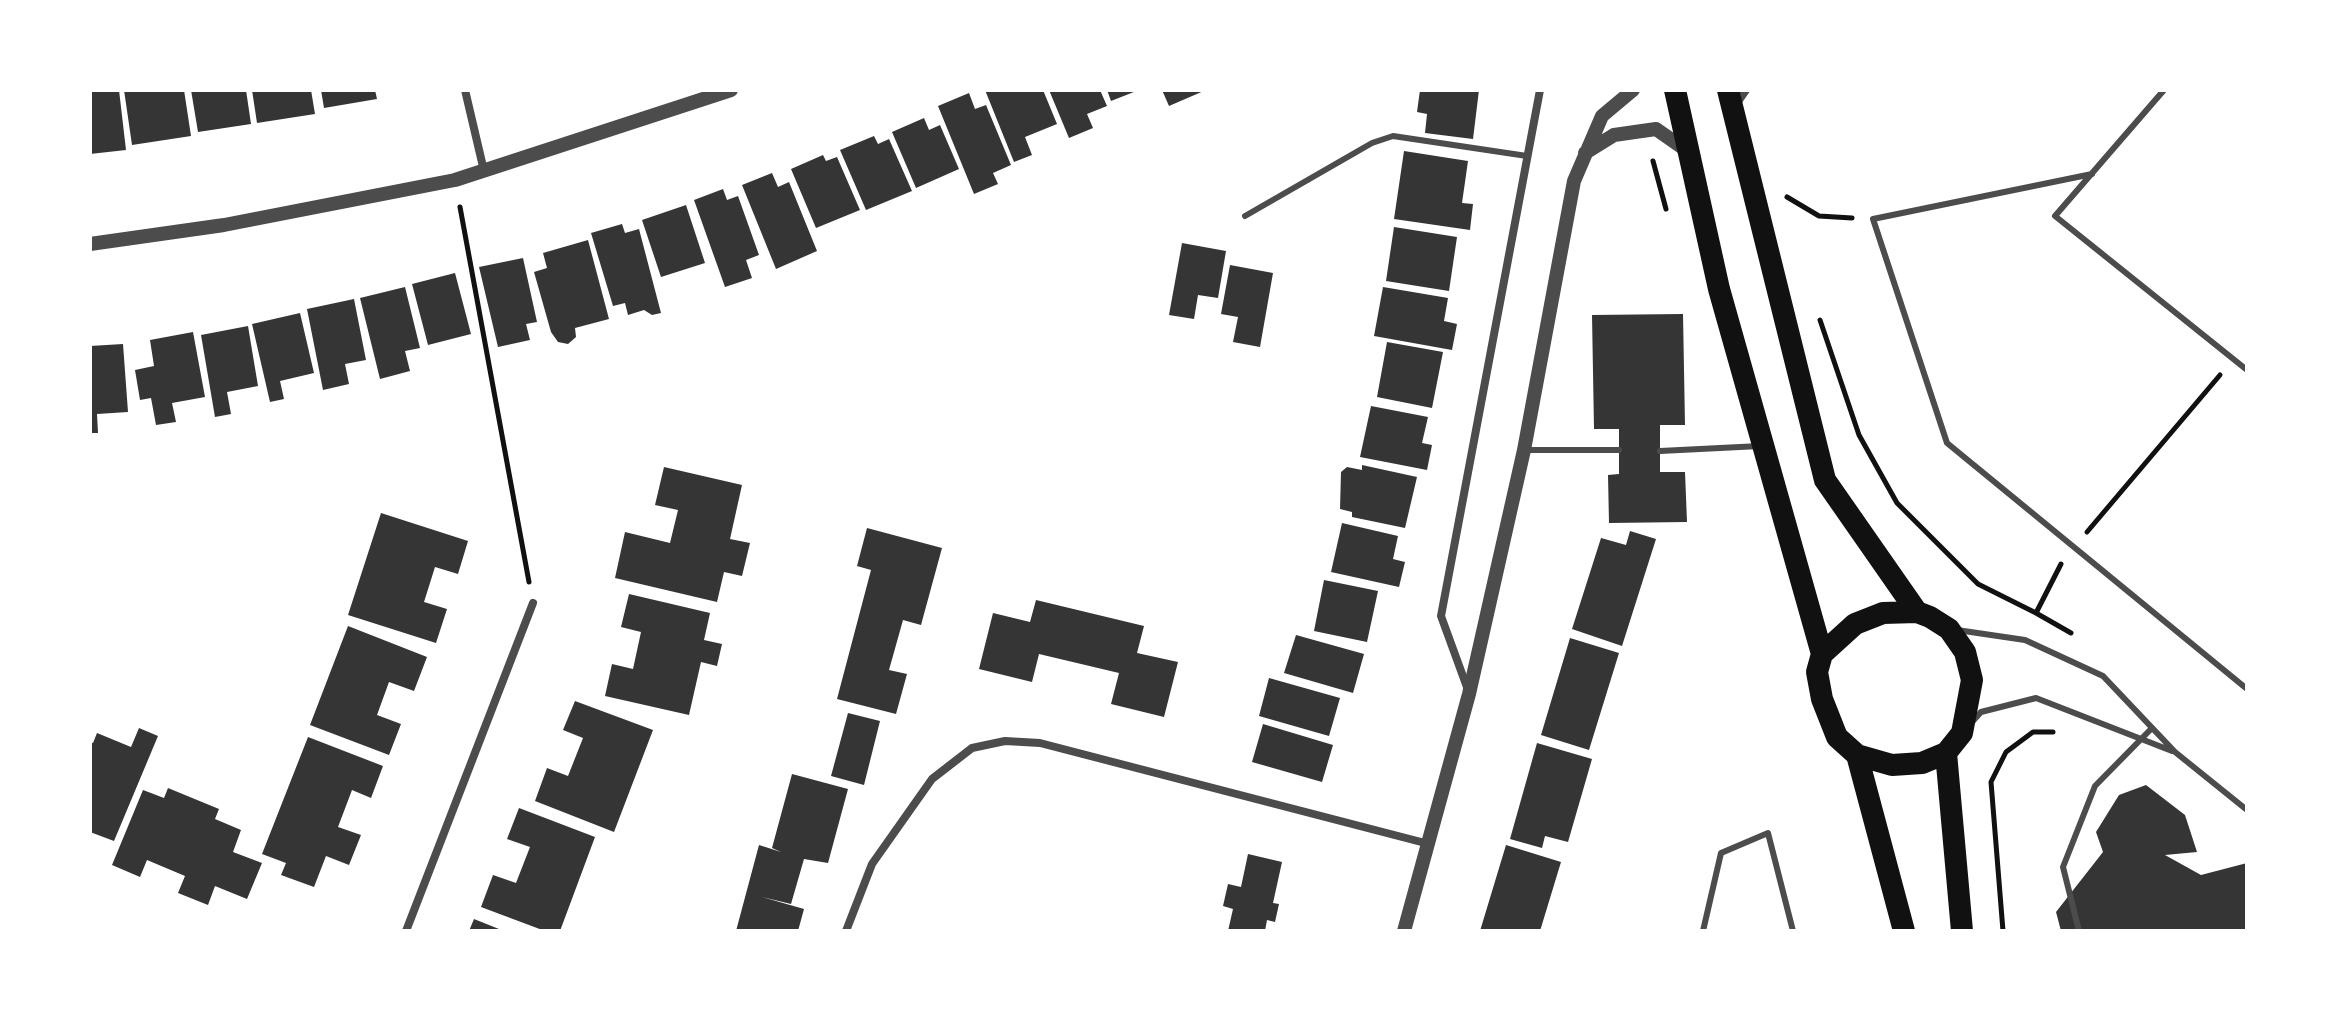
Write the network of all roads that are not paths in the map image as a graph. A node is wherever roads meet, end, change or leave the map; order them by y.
1 (465, 90) edge
2 (731, 90) edge
3 (1540, 90) edge
4 (1633, 90) edge
5 (1675, 90) edge
6 (1746, 90) edge
7 (2164, 90) edge
8 (1730, 100) edge
9 (1686, 150) junction
10 (1585, 153) junction
11 (1527, 156) junction
12 (485, 172) junction
13 (2092, 174) junction
14 (1245, 216) dead end
15 (90, 244) edge
16 (2247, 370) edge
17 (1763, 446) junction
18 (1524, 450) junction
19 (1619, 450) dead end
20 (1660, 451) dead end
21 (533, 603) road end
22 (1917, 612) junction
23 (1949, 629) junction
24 (1822, 654) junction
25 (2247, 689) edge
26 (1469, 694) junction
27 (2152, 728) junction
28 (1962, 733) junction
29 (2139, 738) junction
30 (2175, 752) junction
31 (1946, 753) junction
32 (1857, 755) junction
33 (2247, 810) edge
34 (1429, 844) junction
35 (406, 931) edge
36 (846, 931) edge
37 (1404, 931) edge
38 (1703, 931) edge
39 (1793, 931) edge
40 (1904, 931) edge
41 (1962, 931) edge
42 (2079, 931) edge

1 - 12 street
2 - 12 street
3 - 11 street
4 - 10 street
5 - 9 highway
6 - 8 street
7 - 13 lane
8 - 22 highway
9 - 10 street
9 - 17 highway
10 - 18 street
11 - 14 lane
11 - 26 street
12 - 15 street
13 - 16 lane
13 - 25 lane
17 - 20 lane
17 - 24 highway
18 - 19 lane
18 - 26 street
21 - 35 street
22 - 23 highway
22 - 24 highway
23 - 27 lane
23 - 28 highway
24 - 32 highway
26 - 34 street
27 - 29 lane
27 - 30 lane
28 - 29 lane
28 - 31 highway
29 - 30 lane
29 - 42 lane
30 - 33 lane
31 - 32 highway
31 - 41 highway
32 - 40 highway
34 - 36 street
34 - 37 street
38 - 39 lane

